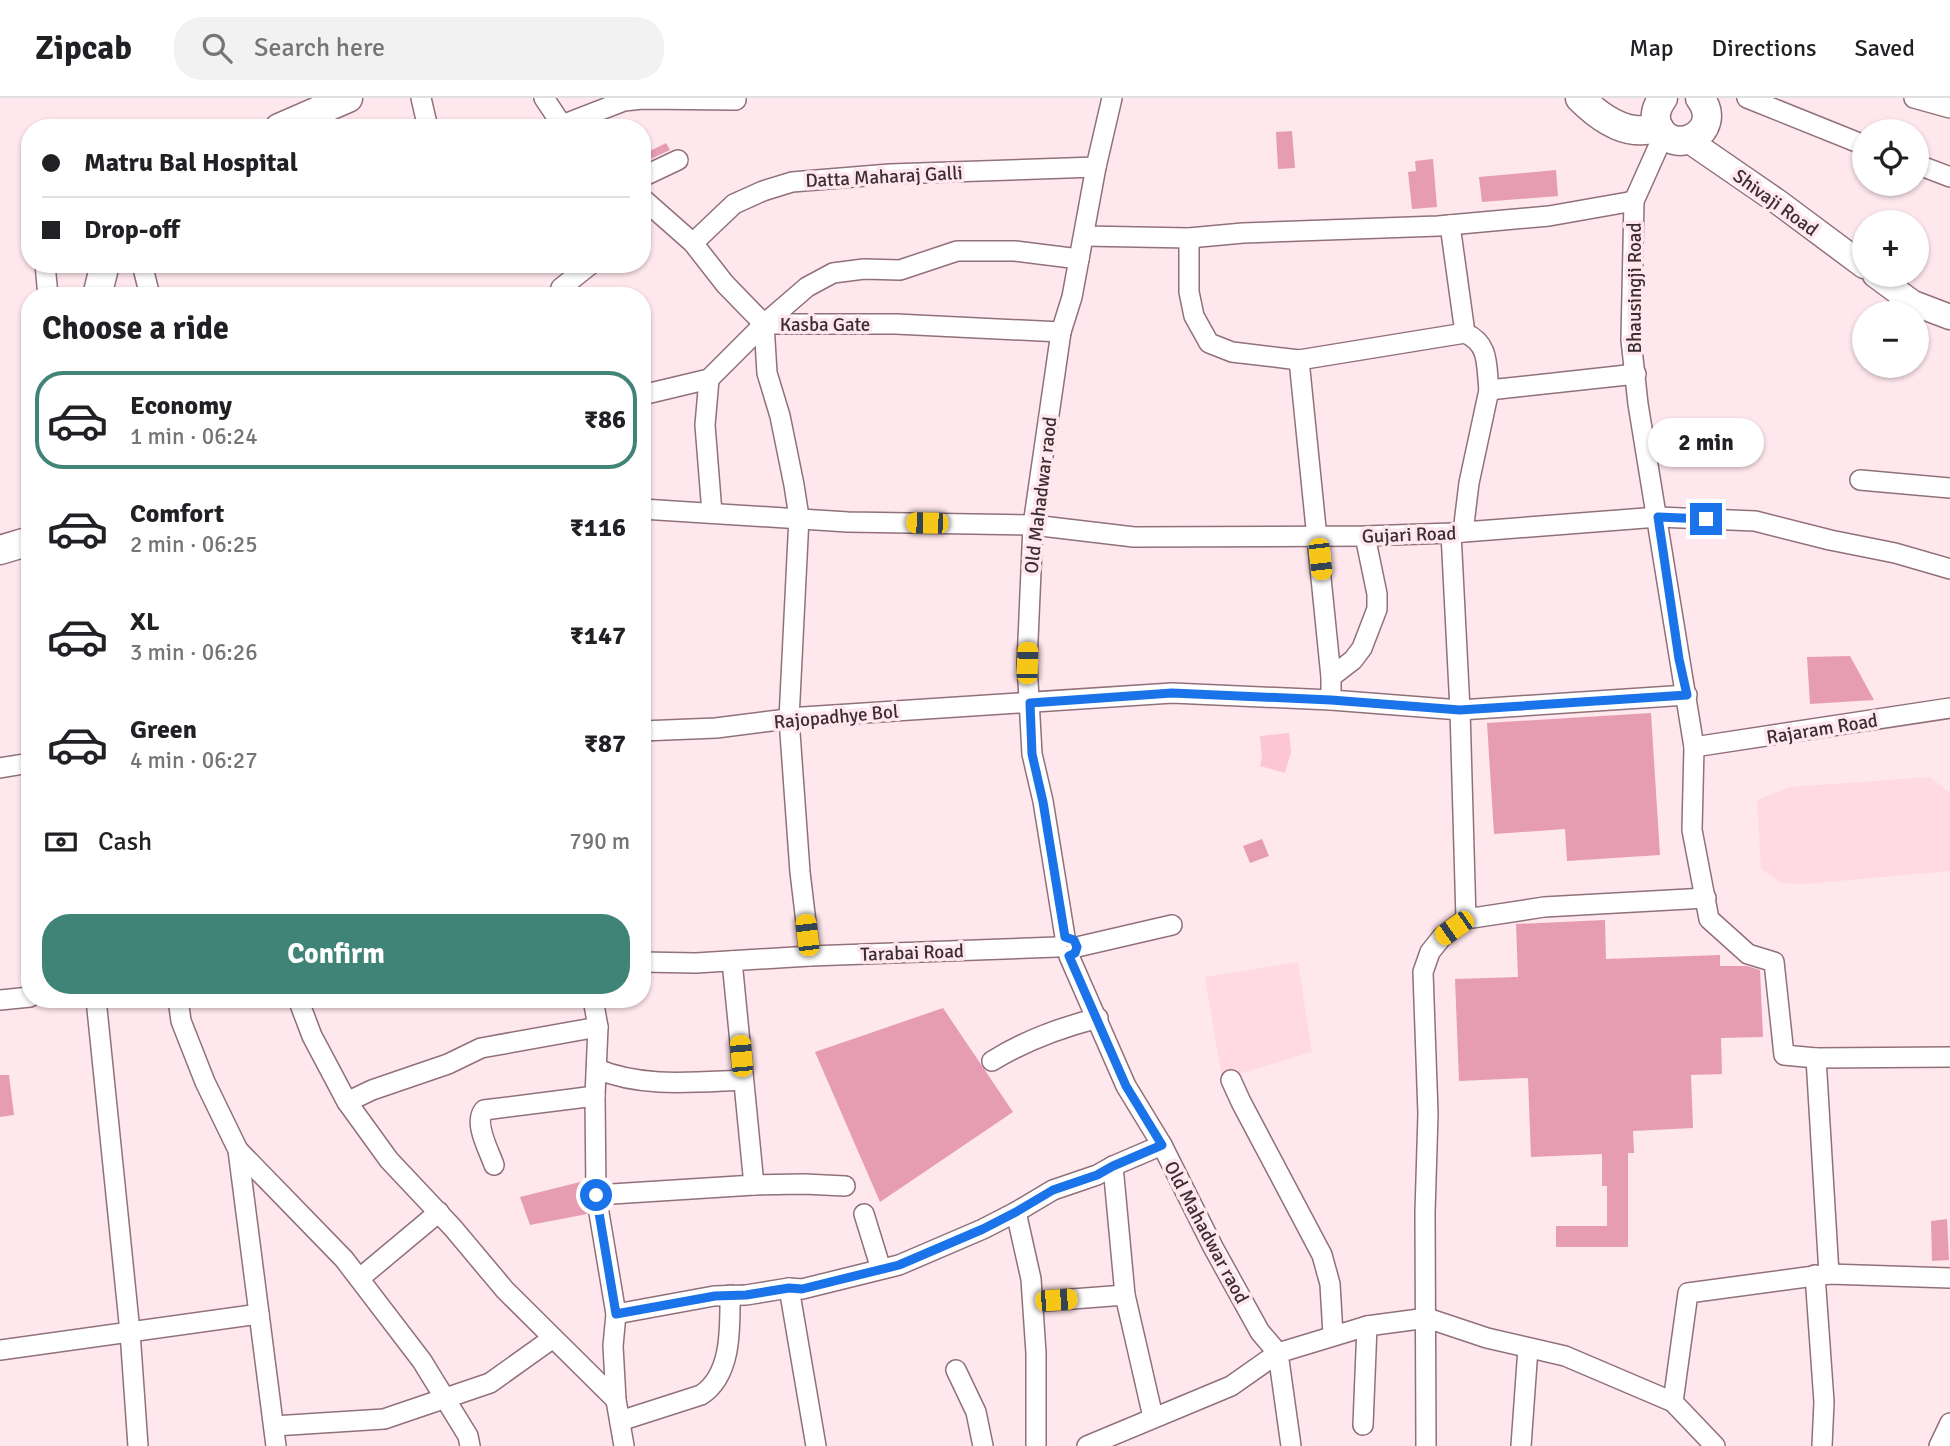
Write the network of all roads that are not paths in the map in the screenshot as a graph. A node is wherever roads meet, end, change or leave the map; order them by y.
1 (348, 98) edge
2 (421, 98) edge
3 (544, 98) edge
4 (1112, 98) edge
5 (1580, 98) edge
6 (1663, 98) edge
7 (1700, 98) edge
8 (1747, 98) edge
9 (1914, 98) edge
10 (736, 100) dead end
11 (1774, 104) edge
12 (1950, 108) edge
13 (300, 119) edge
14 (426, 119) edge
15 (558, 119) edge
16 (580, 119) edge
17 (1670, 134) junction
18 (1852, 140) edge
19 (678, 160) dead end
20 (1096, 167) junction
21 (1929, 169) edge
22 (651, 173) edge
23 (1950, 177) edge
24 (1634, 201) junction
25 (651, 206) edge
26 (1450, 225) junction
27 (1084, 236) junction
28 (1189, 238) junction
29 (693, 243) junction
30 (1852, 257) edge
31 (1079, 259) junction
32 (580, 273) edge
33 (562, 287) edge
34 (1891, 287) edge
35 (1950, 317) edge
36 (764, 324) junction
37 (1061, 332) junction
38 (1465, 333) junction
39 (1299, 360) junction
40 (1636, 373) junction
41 (709, 379) junction
42 (1489, 390) junction
43 (651, 392) edge
44 (1860, 480) dead end
45 (1950, 488) edge
46 (651, 510) edge
47 (712, 513) junction
48 (799, 517) junction
49 (1658, 517) junction
50 (1033, 525) junction
51 (1457, 533) junction
52 (1317, 536) junction
53 (1365, 536) junction
54 (21, 544) edge
55 (0, 550) edge
56 (1950, 569) edge
57 (1331, 677) junction
58 (1687, 695) junction
59 (1331, 700) junction
60 (1030, 703) junction
61 (1950, 708) edge
62 (1460, 710) junction
63 (789, 719) junction
64 (651, 731) edge
65 (1694, 747) junction
66 (21, 764) edge
67 (0, 768) edge
68 (1706, 898) junction
69 (1466, 919) junction
70 (1172, 925) dead end
71 (1067, 947) junction
72 (810, 956) junction
73 (732, 961) junction
74 (651, 962) edge
75 (21, 998) edge
76 (0, 1000) edge
77 (97, 1008) edge
78 (179, 1008) edge
79 (301, 1008) edge
80 (595, 1008) edge
81 (1098, 1018) junction
82 (598, 1027) junction
83 (1950, 1057) edge
84 (1816, 1058) junction
85 (992, 1061) dead end
86 (597, 1069) junction
87 (743, 1080) junction
88 (1231, 1080) dead end
89 (595, 1096) junction
90 (347, 1102) junction
91 (1162, 1145) junction
92 (238, 1150) junction
93 (494, 1165) dead end
94 (1113, 1166) junction
95 (754, 1185) junction
96 (845, 1186) dead end
97 (596, 1195) junction
98 (439, 1212) junction
99 (1016, 1212) junction
100 (864, 1214) dead end
101 (881, 1269) junction
102 (1822, 1275) junction
103 (360, 1278) junction
104 (1950, 1278) edge
105 (789, 1288) junction
106 (730, 1295) junction
107 (1125, 1295) junction
108 (1033, 1302) junction
109 (259, 1314) junction
110 (616, 1314) junction
111 (1427, 1318) junction
112 (1367, 1326) junction
113 (130, 1332) junction
114 (1333, 1335) junction
115 (553, 1338) junction
116 (1528, 1348) junction
117 (0, 1349) edge
118 (1278, 1353) junction
119 (956, 1370) dead end
120 (445, 1399) junction
121 (616, 1400) junction
122 (1674, 1402) junction
123 (1153, 1417) junction
124 (620, 1421) junction
125 (1950, 1423) edge
126 (1363, 1425) dead end
127 (275, 1436) edge
128 (138, 1446) edge
129 (470, 1446) edge
130 (624, 1446) edge
131 (816, 1446) edge
132 (984, 1446) edge
133 (1036, 1446) edge
134 (1087, 1446) edge
135 (1291, 1446) edge
136 (1426, 1446) edge
137 (1521, 1446) edge
138 (1715, 1446) edge
139 (1822, 1446) edge
140 (1939, 1446) edge

1 - 13 highway
2 - 14 street
3 - 15 street
4 - 20 street, Old Mahadwar raod
5 - 17 highway
6 - 17 highway
7 - 17 highway
8 - 11 street
9 - 12 street
10 - 16 street
11 - 18 street
17 - 24 street, Bhausingji Road
17 - 30 main road, Shivaji Road
19 - 22 street
20 - 27 street, Old Mahadwar raod
20 - 29 street, Datta Maharaj Galli
21 - 23 street
24 - 26 street
24 - 40 street, Bhausingji Road
25 - 29 street, Kasba Gate
26 - 28 street
26 - 38 street
27 - 28 street
27 - 31 street, Old Mahadwar raod
28 - 39 street
29 - 36 street, Kasba Gate
31 - 36 street
31 - 37 street, Old Mahadwar raod
32 - 33 street
34 - 35 main road
36 - 37 street, Kasba Gate
36 - 41 street
36 - 48 street
37 - 50 street, Old Mahadwar raod
38 - 39 street
38 - 42 street
39 - 52 street
40 - 42 street
40 - 49 street, Bhausingji Road
41 - 43 street
41 - 47 street
42 - 51 street
44 - 45 street
46 - 47 street, Gujari Road
47 - 48 street, Gujari Road
48 - 50 street, Gujari Road
48 - 63 street
49 - 51 street, Gujari Road
49 - 56 street, Gujari Road
49 - 58 street, Bhausingji Road
50 - 52 street, Gujari Road
50 - 60 street, Old Mahadwar raod
51 - 53 street, Gujari Road
51 - 62 street
52 - 53 street, Gujari Road
52 - 57 street
53 - 57 street
54 - 55 highway
57 - 59 street
58 - 62 street, Rajopadhye Bol
58 - 65 street, Bhausingji Road
59 - 60 street, Rajopadhye Bol
59 - 62 street, Rajopadhye Bol
60 - 63 street, Rajopadhye Bol
60 - 71 street, Old Mahadwar raod
61 - 65 street, Rajaram Road
62 - 69 street
63 - 64 street, Rajopadhye Bol
63 - 72 street
65 - 68 street, Bhausingji Road
66 - 67 street
68 - 69 street
68 - 84 street, Bhausingji Road
69 - 111 street
70 - 71 street, Tarabai Road
71 - 72 street, Tarabai Road
71 - 81 street, Old Mahadwar raod
72 - 73 street, Tarabai Road
73 - 74 street, Tarabai Road
73 - 87 street
75 - 76 street
77 - 113 street
78 - 92 street
79 - 90 street
80 - 82 street
81 - 85 street
81 - 91 street, Old Mahadwar raod
82 - 86 street
82 - 90 street
83 - 84 street
84 - 102 street
86 - 87 street
86 - 89 street
87 - 95 street
88 - 114 street
89 - 93 street
89 - 97 street
90 - 98 street
91 - 94 street
91 - 118 street, Old Mahadwar raod
92 - 103 street
92 - 109 street
94 - 99 street
94 - 107 street
95 - 96 street
95 - 97 street
97 - 110 street
98 - 103 street
98 - 115 street
99 - 101 street
99 - 108 street
100 - 101 street
101 - 105 street
102 - 104 street
102 - 122 street
102 - 139 street
103 - 120 street
105 - 106 street
105 - 131 street
106 - 110 street
106 - 124 street
107 - 108 street
107 - 123 street
108 - 133 street
109 - 113 street
109 - 127 street
110 - 121 street
111 - 112 street
111 - 116 street
111 - 136 street
112 - 114 street
112 - 126 street
113 - 117 street
113 - 128 street
114 - 118 street
115 - 120 street
115 - 121 street
116 - 122 street
116 - 137 street
118 - 123 street
118 - 135 street
119 - 132 street
120 - 127 street
120 - 129 street
121 - 124 street
122 - 138 street
123 - 134 street
124 - 130 street
125 - 140 street

